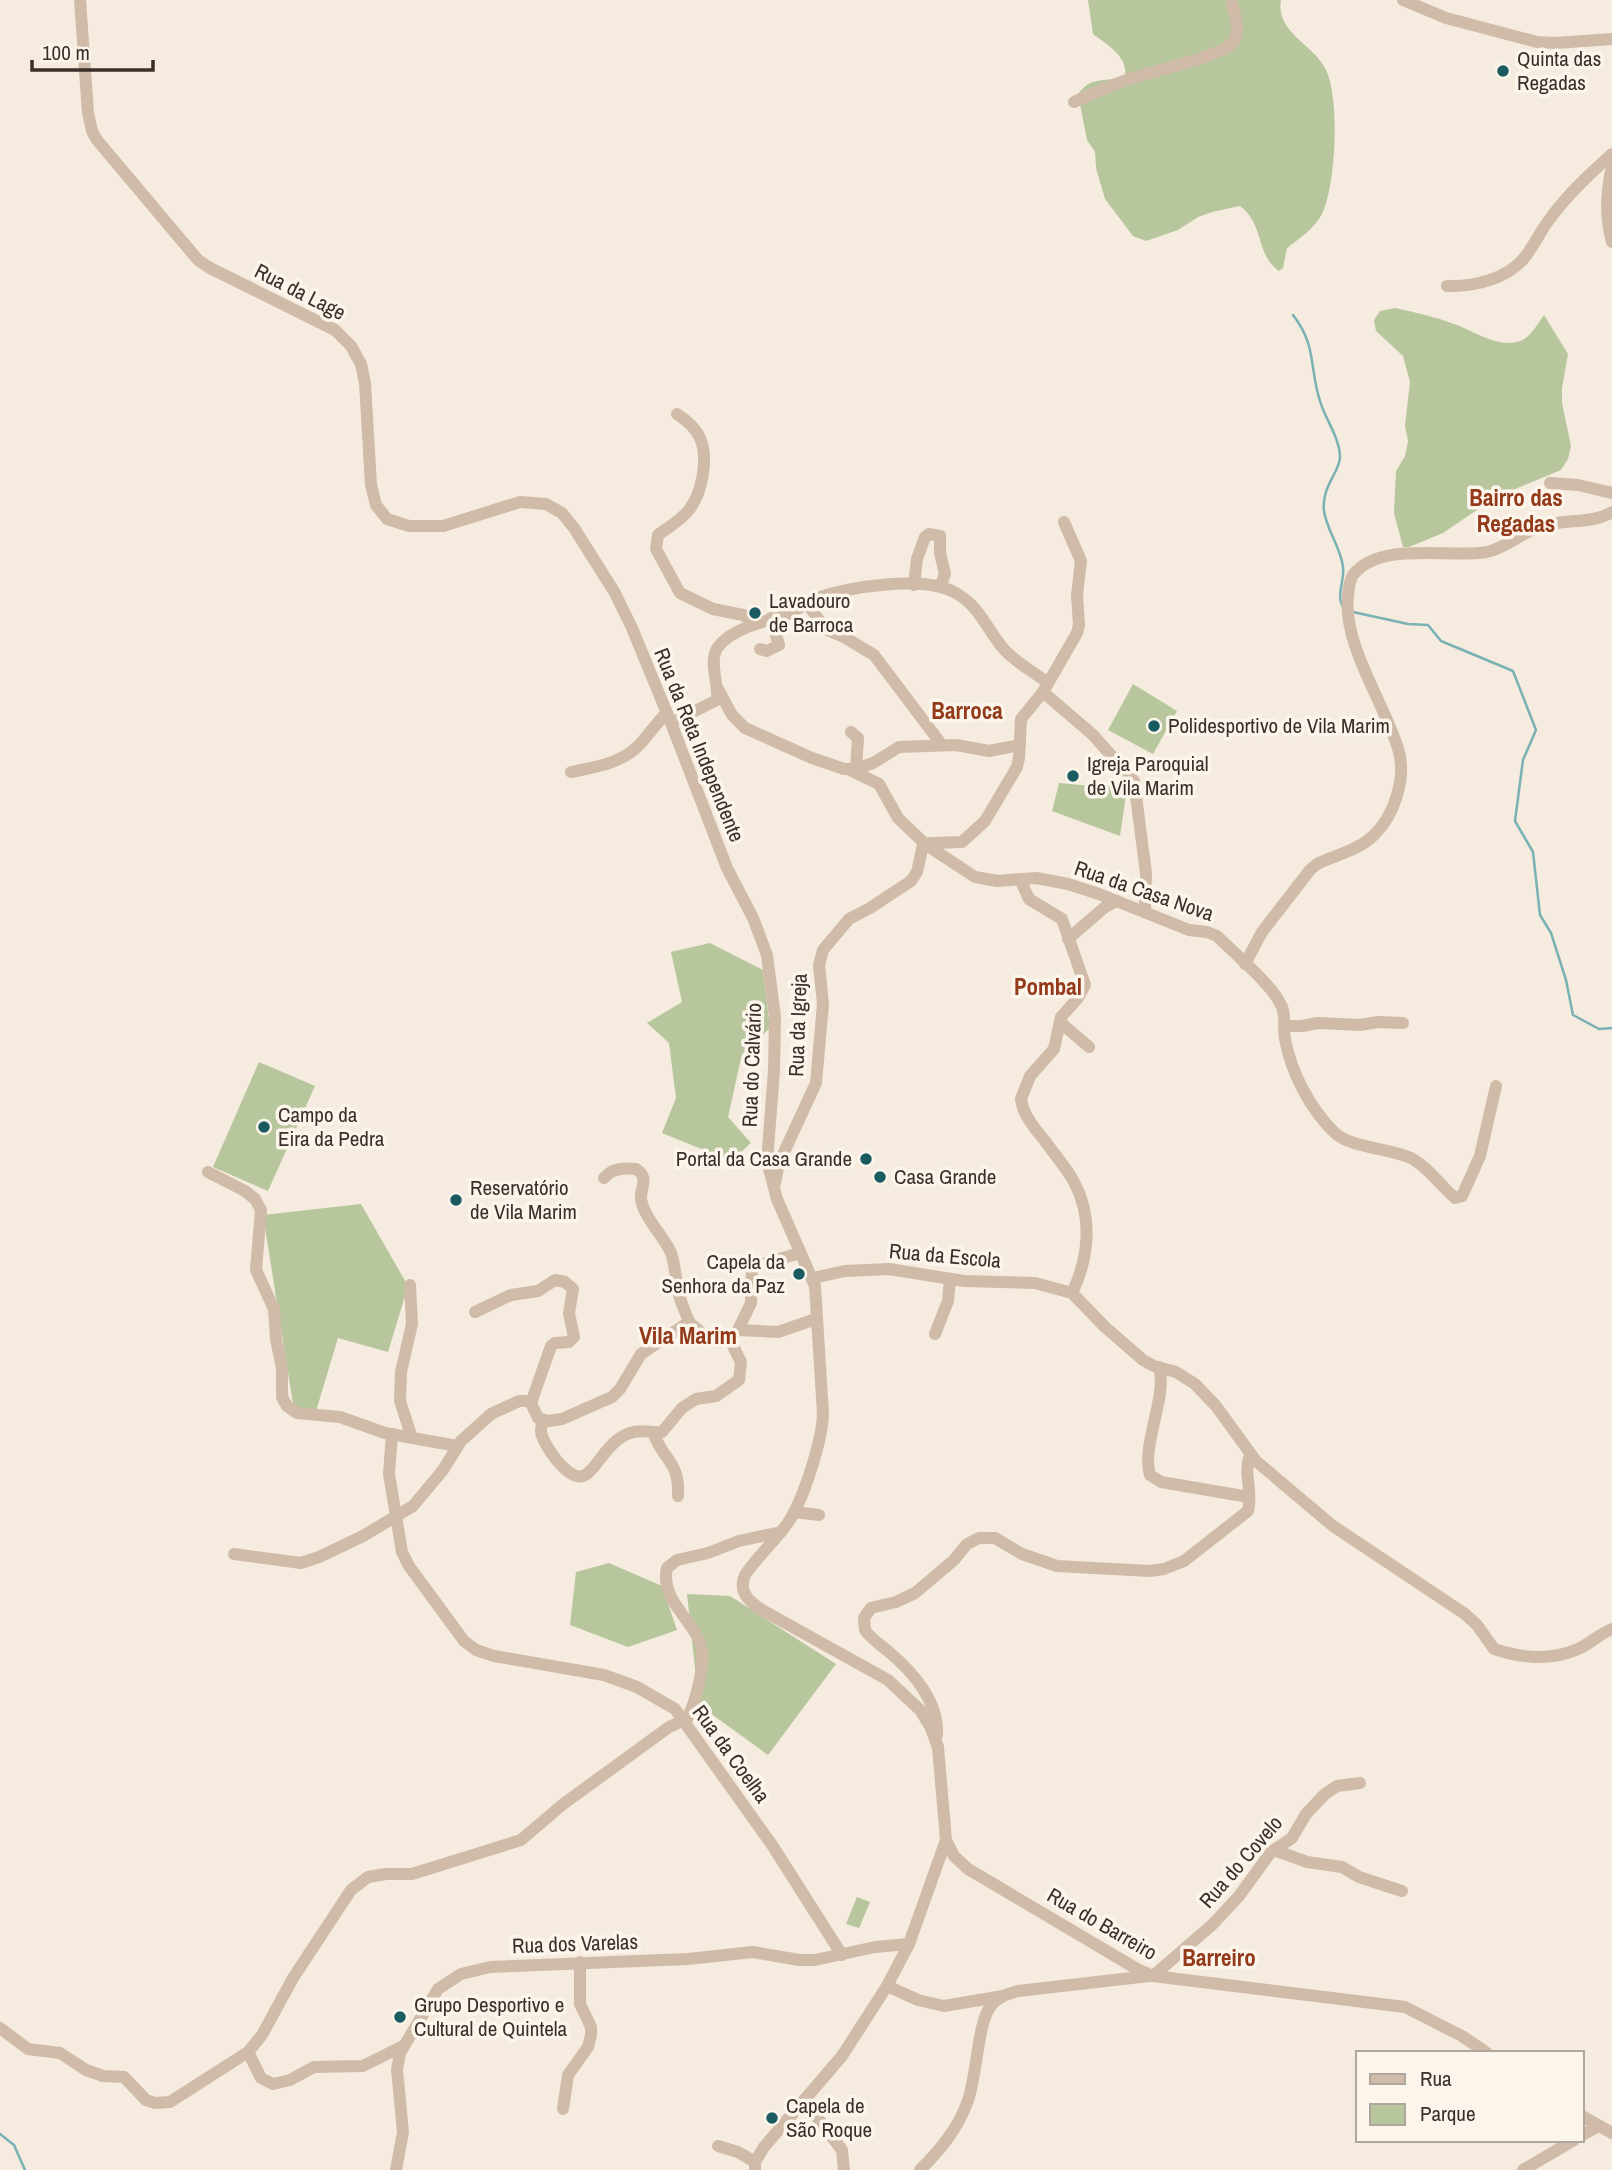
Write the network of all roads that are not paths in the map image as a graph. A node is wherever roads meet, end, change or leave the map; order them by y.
1 (80, 0) edge
2 (1231, 0) edge
3 (1403, 0) edge
4 (1612, 39) edge
5 (1074, 102) dead end
6 (1612, 153) edge
7 (1612, 167) edge
8 (1612, 242) edge
9 (1447, 286) dead end
10 (677, 414) dead end
11 (1550, 483) dead end
12 (1612, 494) edge
13 (1612, 512) edge
14 (1064, 522) dead end
15 (914, 585) junction
16 (940, 587) junction
17 (615, 593) joint
18 (807, 603) junction
19 (771, 618) junction
20 (755, 623) junction
21 (761, 649) dead end
22 (1046, 687) junction
23 (718, 689) junction
24 (669, 718) junction
25 (850, 732) dead end
26 (942, 745) junction
27 (1020, 745) junction
28 (853, 769) junction
29 (571, 772) dead end
30 (925, 844) junction
31 (1020, 879) junction
32 (1117, 901) junction
33 (749, 910) joint
34 (1144, 912) junction
35 (1068, 939) junction
36 (1245, 964) junction
37 (1060, 1022) junction
38 (1403, 1023) dead end
39 (1284, 1026) junction
40 (1088, 1047) dead end
41 (1496, 1086) dead end
42 (208, 1172) dead end
43 (604, 1178) dead end
44 (774, 1191) junction
45 (800, 1253) junction
46 (813, 1278) junction
47 (950, 1279) junction
48 (410, 1285) dead end
49 (1072, 1293) junction
50 (475, 1312) dead end
51 (816, 1319) junction
52 (689, 1322) junction
53 (935, 1334) dead end
54 (734, 1335) junction
55 (1159, 1367) junction
56 (531, 1403) junction
57 (542, 1420) junction
58 (653, 1432) junction
59 (392, 1434) junction
60 (412, 1438) junction
61 (457, 1446) junction
62 (1250, 1455) junction
63 (678, 1496) dead end
64 (1249, 1497) junction
65 (794, 1512) junction
66 (819, 1515) dead end
67 (396, 1518) junction
68 (781, 1531) junction
69 (234, 1554) dead end
70 (1612, 1629) edge
71 (685, 1721) junction
72 (937, 1744) junction
73 (1360, 1783) dead end
74 (946, 1840) junction
75 (1274, 1850) junction
76 (1402, 1891) dead end
77 (909, 1944) junction
78 (842, 1955) junction
79 (580, 1962) junction
80 (1153, 1976) junction
81 (887, 1986) junction
82 (1004, 1996) junction
83 (0, 2028) edge
84 (403, 2046) junction
85 (1484, 2051) edge
86 (248, 2052) junction
87 (804, 2100) junction
88 (563, 2109) dead end
89 (1584, 2117) edge
90 (1599, 2126) junction
91 (1612, 2133) edge
92 (1584, 2134) edge
93 (1571, 2142) edge
94 (718, 2146) dead end
95 (755, 2166) edge
96 (396, 2170) edge
97 (844, 2170) edge
98 (920, 2170) edge
99 (1523, 2170) edge

1 - 17 street, Rua da Lage
2 - 5 street
3 - 4 street
6 - 9 street
7 - 8 street
10 - 20 street
11 - 12 street
13 - 36 street
14 - 22 street
15 - 16 street
15 - 16 street
15 - 18 street
16 - 22 street
17 - 24 street, Rua da Reta Independente
18 - 19 street
18 - 26 street
19 - 20 street
19 - 21 street
20 - 23 street
22 - 27 street
22 - 34 street
23 - 24 street
23 - 28 street, Rua da Casa Nova
24 - 29 street
24 - 33 street, Rua da Reta Independente
25 - 28 street
26 - 27 street
26 - 28 street
27 - 30 street
28 - 30 street, Rua da Casa Nova
30 - 31 street, Rua da Casa Nova
30 - 44 street, Rua da Igreja
31 - 32 street, Rua da Casa Nova
31 - 35 street
32 - 34 street, Rua da Casa Nova
32 - 35 street
33 - 44 street, Rua do Calvário
34 - 36 street, Rua da Casa Nova
35 - 37 street
36 - 39 street, Rua da Casa Nova
37 - 40 street
37 - 49 street
38 - 39 street
39 - 41 street, Rua da Casa Nova
42 - 59 street
43 - 52 street
44 - 45 street, Rua do Calvário
45 - 46 street, Rua do Calvário
45 - 54 street
46 - 47 street, Rua da Escola
46 - 51 street
47 - 49 street, Rua da Escola
47 - 53 street
48 - 60 street
49 - 55 street
50 - 56 street
51 - 54 street
51 - 65 street
52 - 54 street
52 - 57 street
54 - 58 street
55 - 62 street
55 - 64 street
56 - 57 street
56 - 61 street
57 - 58 street
58 - 63 street
59 - 60 street
59 - 67 street, Rua da Coelha
60 - 61 street
61 - 67 street
62 - 64 street
62 - 70 street
64 - 72 street
65 - 66 street
65 - 68 street
67 - 69 street
67 - 71 street, Rua da Coelha
68 - 71 street
68 - 72 street
71 - 78 street, Rua da Coelha
71 - 86 street
72 - 74 street
73 - 75 street, Rua do Covelo
74 - 77 street
74 - 80 street, Rua do Barreiro
75 - 76 street
75 - 80 street, Rua do Covelo
77 - 78 street, Rua dos Varelas
77 - 81 street
78 - 79 street, Rua dos Varelas
79 - 84 street, Rua dos Varelas
79 - 88 street
80 - 82 street
80 - 85 street, Rua do Barreiro
81 - 82 street
81 - 87 street
82 - 98 street
83 - 86 street
84 - 86 street
84 - 96 street, Rua dos Varelas
87 - 95 street
87 - 97 street
89 - 90 street
90 - 91 street
90 - 92 street
93 - 99 street
94 - 95 street

